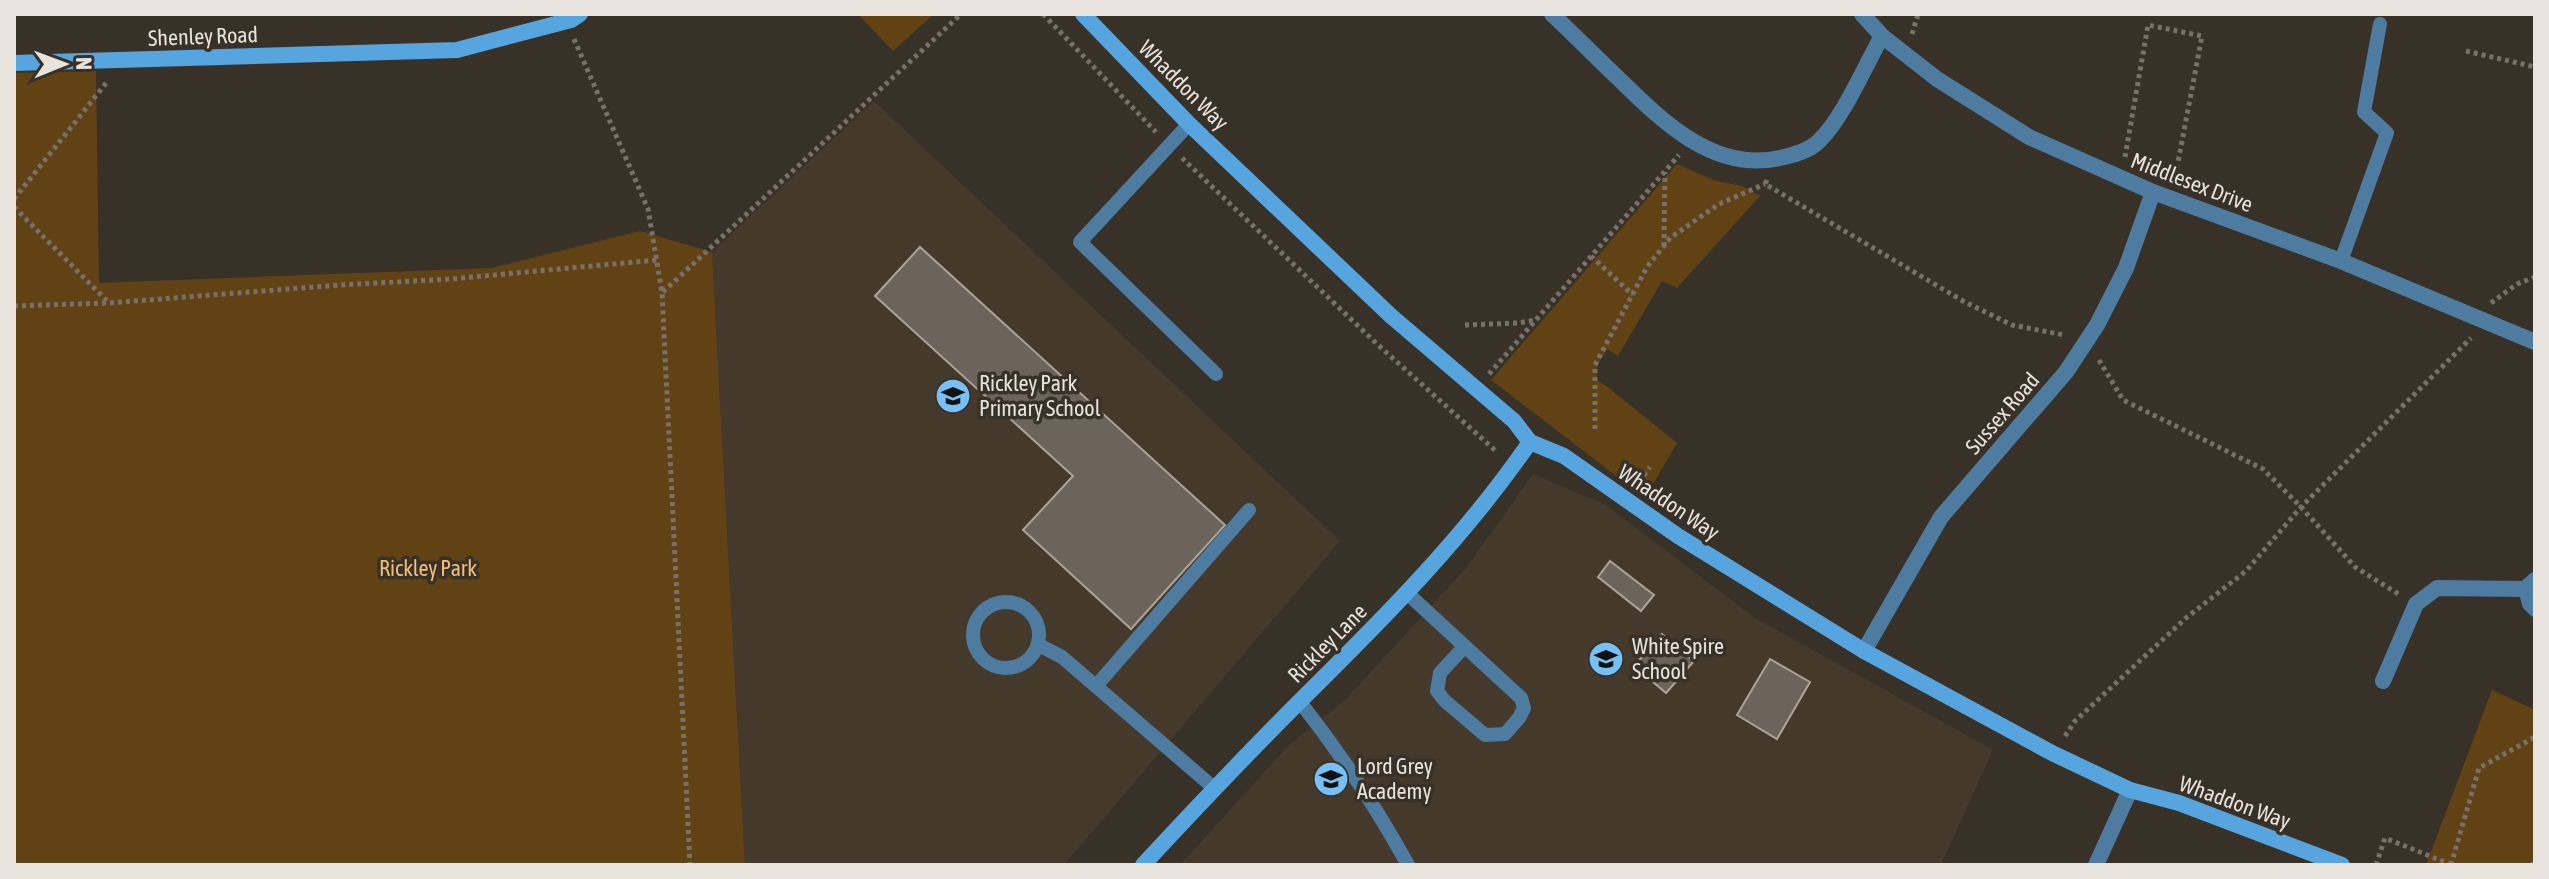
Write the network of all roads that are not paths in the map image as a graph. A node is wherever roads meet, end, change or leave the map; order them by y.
1 (580, 14) edge
2 (1083, 14) edge
3 (1552, 14) edge
4 (1862, 14) edge
5 (2380, 24) dead end
6 (1882, 36) junction
7 (14, 63) edge
8 (1189, 124) junction
9 (2153, 192) junction
10 (2341, 261) junction
11 (2535, 342) edge
12 (1216, 374) dead end
13 (1530, 442) junction
14 (1249, 510) dead end
15 (2530, 584) edge
16 (1408, 594) junction
17 (2535, 610) edge
18 (1039, 645) junction
19 (1464, 647) junction
20 (1864, 651) junction
21 (2383, 681) dead end
22 (1096, 686) junction
23 (1300, 702) junction
24 (1214, 788) junction
25 (2130, 790) junction
26 (1143, 865) edge
27 (1408, 865) edge
28 (2096, 865) edge
29 (2341, 865) edge

1 - 7 street, Shenley Road
2 - 8 street, Whaddon Way
3 - 6 street
4 - 6 street, Middlesex Drive
5 - 10 lane
6 - 9 street, Middlesex Drive
8 - 12 lane
8 - 13 street, Whaddon Way
9 - 10 street, Middlesex Drive
9 - 20 street, Sussex Road
10 - 11 street, Middlesex Drive
13 - 16 street, Rickley Lane
13 - 20 street, Whaddon Way
14 - 22 lane
15 - 17 lane
15 - 21 street
16 - 19 lane
16 - 23 street, Rickley Lane
18 - 18 lane
18 - 22 lane
19 - 19 lane
20 - 25 street, Whaddon Way
22 - 24 lane
23 - 24 street, Rickley Lane
23 - 27 lane
24 - 26 street, Rickley Lane
25 - 28 street
25 - 29 street, Whaddon Way

